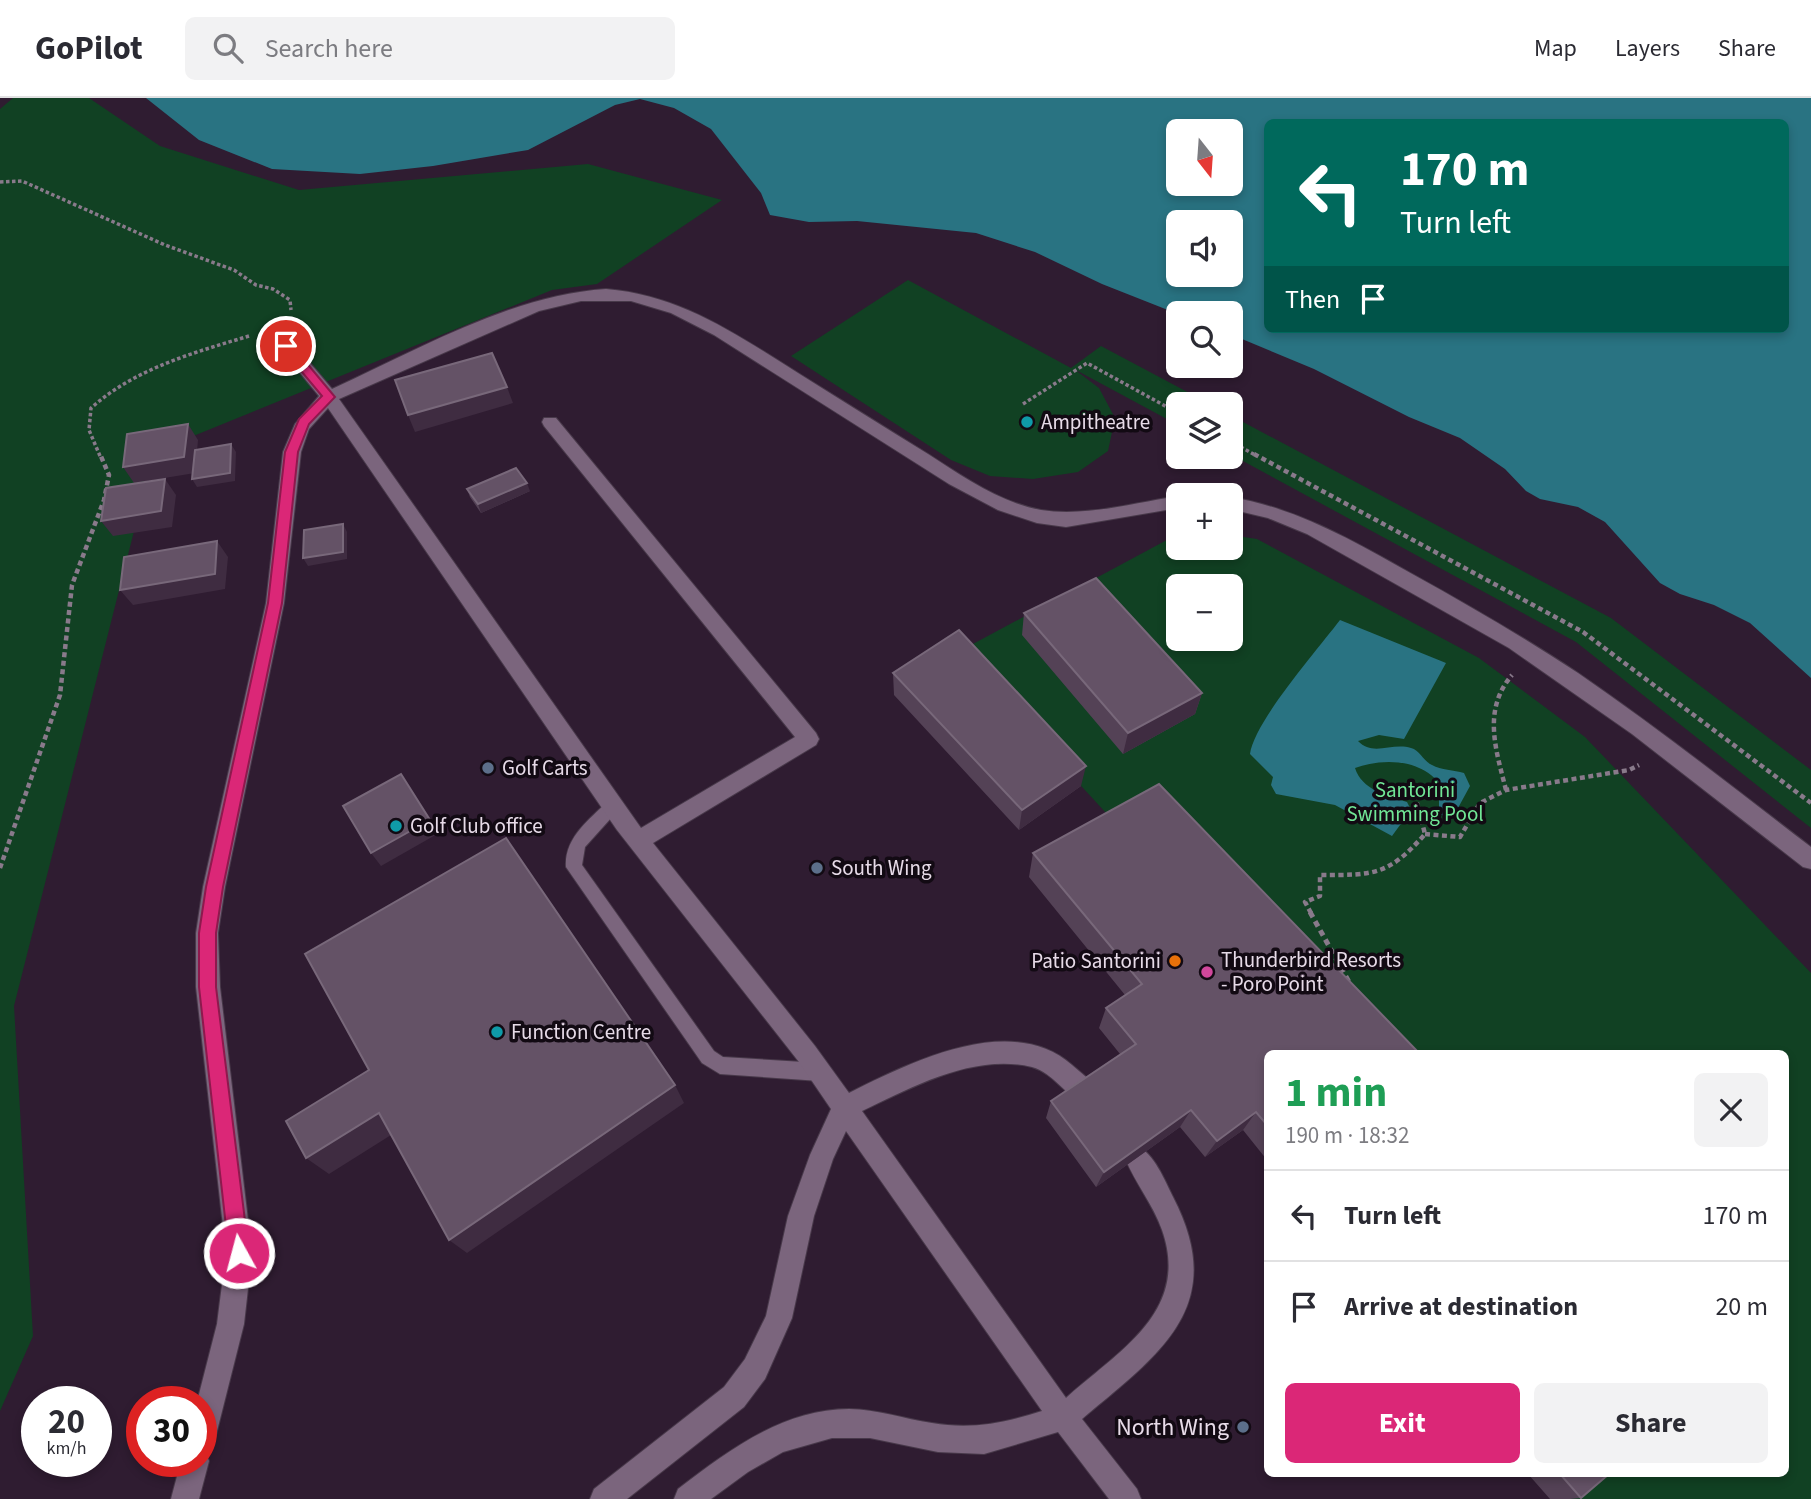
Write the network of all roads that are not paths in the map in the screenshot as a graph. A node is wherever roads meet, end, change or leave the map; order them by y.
1 (272, 328) road end
2 (329, 397) junction
3 (550, 422) dead end
4 (1166, 504) edge
5 (1243, 506) edge
6 (613, 807) junction
7 (638, 841) junction
8 (1811, 860) edge
9 (820, 1072) junction
10 (1085, 1092) edge
11 (845, 1107) junction
12 (1137, 1158) edge
13 (215, 1386) edge
14 (1063, 1417) junction
15 (191, 1477) edge
16 (185, 1499) edge
17 (604, 1499) edge
18 (688, 1499) edge
19 (1127, 1499) edge

1 - 2 street
2 - 4 street
2 - 6 street
2 - 13 street
3 - 7 street
5 - 8 street
6 - 7 street
6 - 9 lane
7 - 9 street
9 - 11 street
10 - 11 street
11 - 14 street
11 - 17 street
12 - 14 street
14 - 18 street
14 - 19 street
15 - 16 street

